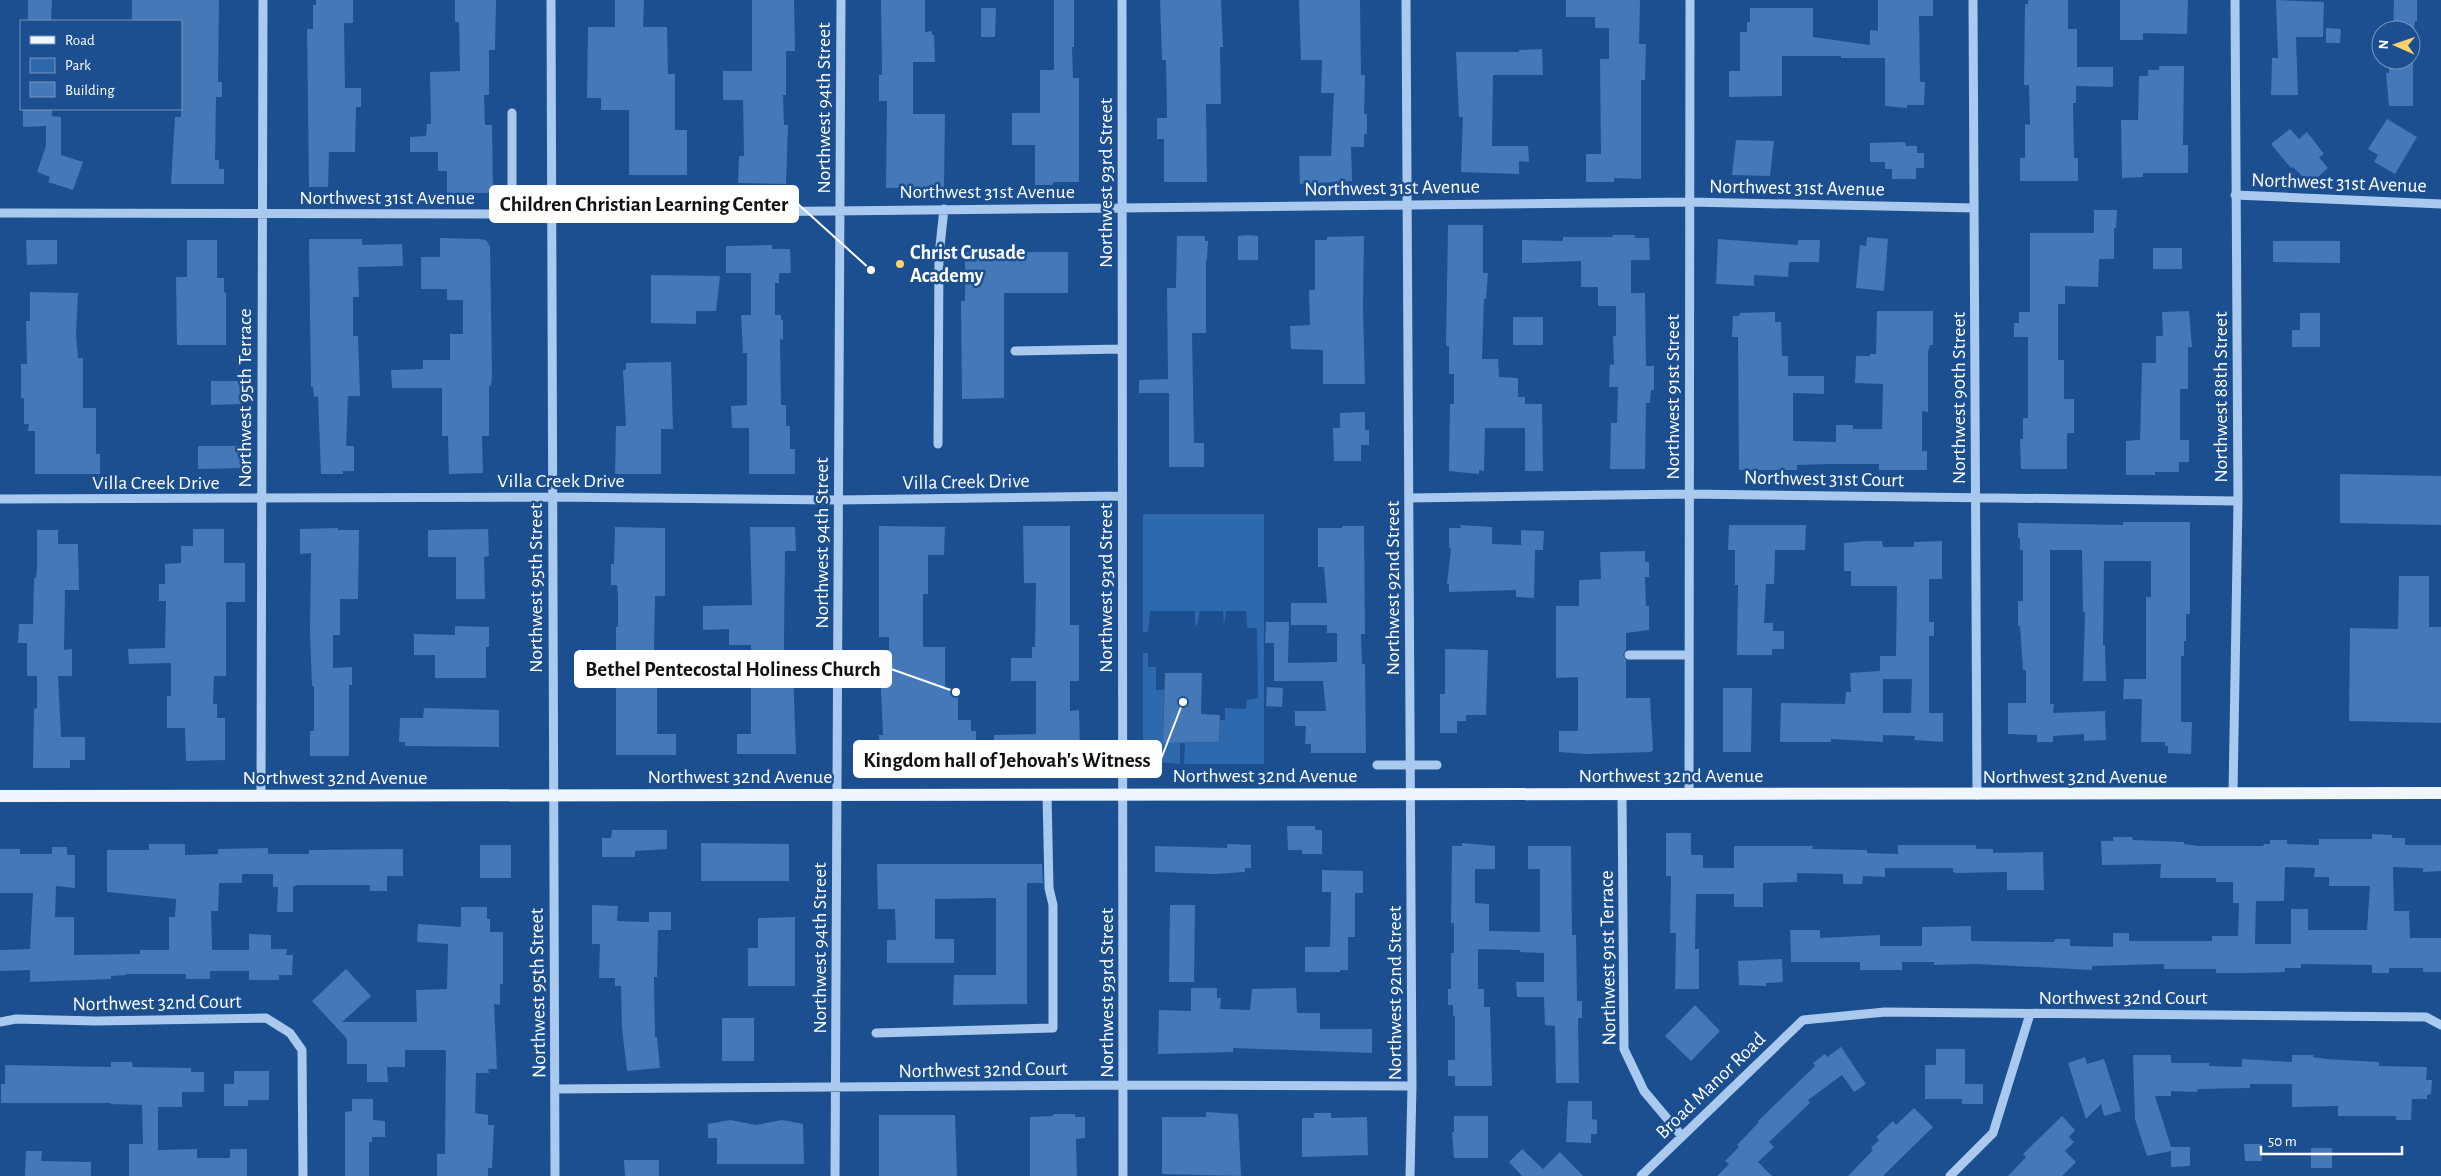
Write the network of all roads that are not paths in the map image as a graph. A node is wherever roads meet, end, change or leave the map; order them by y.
1 (263, 0) edge
2 (551, 0) edge
3 (840, 0) edge
4 (1122, 0) edge
5 (1406, 0) edge
6 (1690, 0) edge
7 (1974, 0) edge
8 (2235, 0) edge
9 (512, 113) dead end
10 (2235, 195) junction
11 (1690, 202) junction
12 (1407, 204) junction
13 (2441, 204) edge
14 (1122, 208) junction
15 (1974, 208) junction
16 (944, 209) junction
17 (840, 210) junction
18 (0, 214) edge
19 (512, 214) junction
20 (552, 214) junction
21 (263, 215) junction
22 (1122, 349) junction
23 (1014, 351) dead end
24 (938, 444) dead end
25 (1689, 494) junction
26 (1122, 496) junction
27 (552, 497) junction
28 (1409, 498) junction
29 (1976, 498) junction
30 (0, 499) edge
31 (262, 500) junction
32 (838, 500) junction
33 (2238, 501) junction
34 (1629, 655) dead end
35 (1689, 655) junction
36 (1377, 765) dead end
37 (1410, 765) junction
38 (1437, 765) dead end
39 (2441, 793) edge
40 (1047, 794) junction
41 (1123, 794) junction
42 (1410, 794) junction
43 (1622, 794) junction
44 (1689, 794) junction
45 (2233, 794) junction
46 (552, 795) junction
47 (837, 795) junction
48 (1977, 795) junction
49 (0, 796) edge
50 (260, 796) junction
51 (2030, 1014) junction
52 (1803, 1020) joint
53 (0, 1022) edge
54 (2441, 1025) edge
55 (876, 1033) dead end
56 (1124, 1085) junction
57 (1412, 1086) junction
58 (836, 1088) junction
59 (555, 1089) junction
60 (1681, 1135) junction
61 (303, 1176) edge
62 (555, 1176) edge
63 (835, 1176) edge
64 (1123, 1176) edge
65 (1410, 1176) edge
66 (1641, 1176) edge
67 (1950, 1176) edge

1 - 21 street, Northwest 95th Terrace
2 - 20 street, Northwest 95th Street
3 - 17 street, Northwest 94th Street
4 - 14 street, Northwest 93rd Street
5 - 12 street, Northwest 92nd Street
6 - 11 street, Northwest 91st Street
7 - 15 street, Northwest 90th Street
8 - 10 street, Northwest 88th Street
9 - 19 street
10 - 13 street, Northwest 31st Avenue
10 - 33 street, Northwest 88th Street
11 - 12 street, Northwest 31st Avenue
11 - 15 street, Northwest 31st Avenue
11 - 25 street, Northwest 91st Street
12 - 14 street, Northwest 31st Avenue
12 - 28 street, Northwest 92nd Street
14 - 16 street, Northwest 31st Avenue
14 - 22 street, Northwest 93rd Street
15 - 29 street, Northwest 90th Street
16 - 17 street, Northwest 31st Avenue
16 - 24 street
17 - 20 street, Northwest 31st Avenue
17 - 32 street, Northwest 94th Street
18 - 21 street, Northwest 31st Avenue
19 - 20 street, Northwest 31st Avenue
19 - 21 street, Northwest 31st Avenue
20 - 27 street, Northwest 95th Street
21 - 31 street, Northwest 95th Terrace
22 - 23 street
22 - 26 street, Northwest 93rd Street
25 - 28 street, Northwest 31st Court
25 - 29 street, Northwest 31st Court
25 - 35 street, Northwest 91st Street
26 - 32 street, Villa Creek Drive
26 - 41 street, Northwest 93rd Street
27 - 31 street, Villa Creek Drive
27 - 32 street, Villa Creek Drive
27 - 46 street, Northwest 95th Street
28 - 37 street, Northwest 92nd Street
29 - 33 street, Northwest 31st Court
29 - 48 street, Northwest 90th Street
30 - 31 street, Villa Creek Drive
31 - 50 street, Northwest 95th Terrace
32 - 47 street, Northwest 94th Street
33 - 45 street, Northwest 88th Street
34 - 35 street
35 - 44 street, Northwest 91st Street
36 - 37 street
37 - 38 street
37 - 42 street, Northwest 92nd Street
39 - 45 main road, Northwest 32nd Avenue
40 - 41 main road, Northwest 32nd Avenue
40 - 47 main road, Northwest 32nd Avenue
40 - 55 street
41 - 42 main road, Northwest 32nd Avenue
41 - 56 street, Northwest 93rd Street
42 - 43 main road, Northwest 32nd Avenue
42 - 57 street, Northwest 92nd Street
43 - 44 main road, Northwest 32nd Avenue
43 - 60 street, Northwest 91st Terrace
44 - 48 main road, Northwest 32nd Avenue
45 - 48 main road, Northwest 32nd Avenue
46 - 47 main road, Northwest 32nd Avenue
46 - 50 main road, Northwest 32nd Avenue
46 - 59 street, Northwest 95th Street
47 - 58 street, Northwest 94th Street
49 - 50 main road, Northwest 32nd Avenue
51 - 52 street, Northwest 32nd Court
51 - 54 street, Northwest 32nd Court
51 - 67 street
52 - 60 street, Broad Manor Road
53 - 61 street, Northwest 32nd Court
56 - 57 street, Northwest 32nd Court
56 - 58 street, Northwest 32nd Court
56 - 64 street, Northwest 93rd Street
57 - 65 street, Northwest 92nd Street
58 - 59 street, Northwest 32nd Court
58 - 63 street, Northwest 94th Street
59 - 62 street, Northwest 95th Street
60 - 66 street, Broad Manor Road

